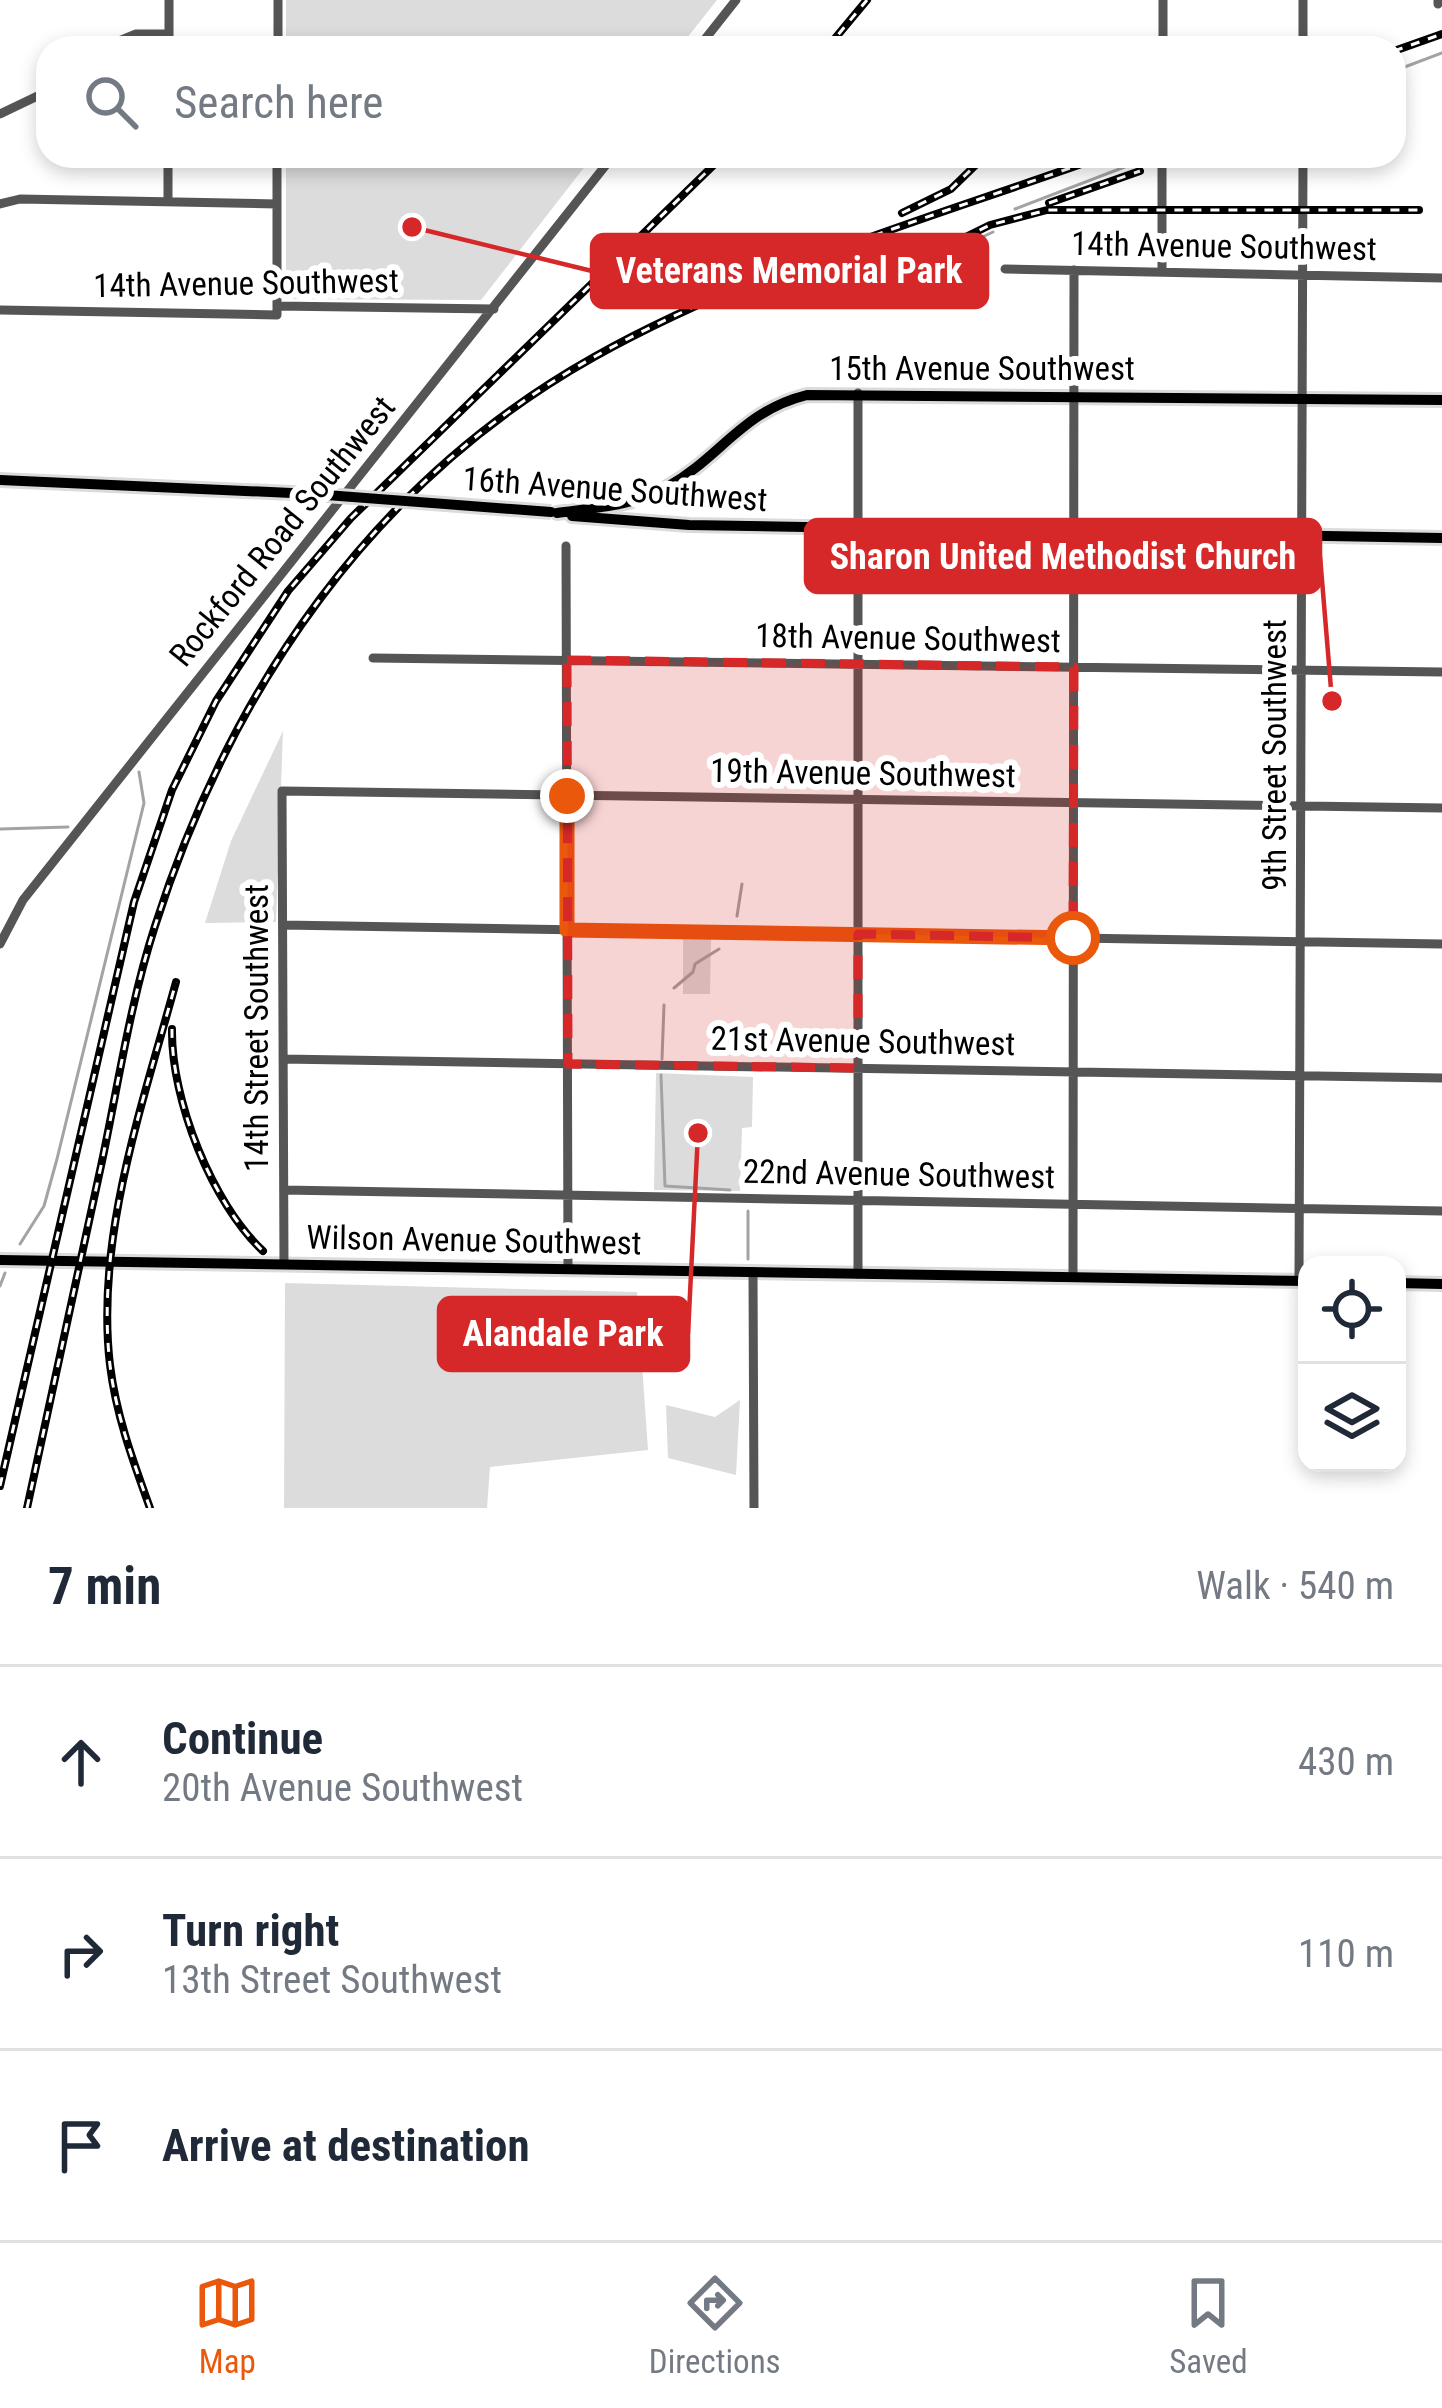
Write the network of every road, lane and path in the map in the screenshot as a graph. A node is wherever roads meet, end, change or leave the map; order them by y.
1 (169, 0) edge
2 (278, 0) edge
3 (736, 0) edge
4 (1163, 0) edge
5 (1303, 0) edge
6 (169, 34) joint
7 (131, 36) edge
8 (278, 36) edge
9 (708, 36) edge
10 (1162, 36) edge
11 (1304, 36) edge
12 (36, 97) edge
13 (0, 114) edge
14 (169, 168) edge
15 (278, 168) edge
16 (604, 168) edge
17 (1162, 168) edge
18 (1304, 168) edge
19 (169, 201) junction
20 (0, 204) edge
21 (277, 204) junction
22 (1005, 269) dead end
23 (1074, 270) junction
24 (1162, 270) junction
25 (1303, 272) junction
26 (1442, 278) edge
27 (277, 306) junction
28 (494, 309) junction
29 (0, 310) edge
30 (858, 393) junction
31 (1075, 395) junction
32 (1303, 398) junction
33 (1442, 400) edge
34 (0, 481) edge
35 (554, 513) junction
36 (858, 529) junction
37 (1074, 532) junction
38 (1302, 536) junction
39 (1442, 538) edge
40 (566, 545) dead end
41 (373, 658) dead end
42 (567, 660) junction
43 (858, 664) junction
44 (1074, 667) junction
45 (1302, 670) junction
46 (1442, 672) edge
47 (282, 791) joint
48 (567, 796) junction
49 (858, 800) junction
50 (1074, 803) junction
51 (1301, 806) junction
52 (1442, 808) edge
53 (283, 925) junction
54 (567, 930) junction
55 (858, 934) junction
56 (1073, 938) junction
57 (1301, 941) junction
58 (0, 944) edge
59 (1442, 944) edge
60 (284, 1059) junction
61 (568, 1064) junction
62 (858, 1068) junction
63 (1073, 1072) junction
64 (1300, 1076) junction
65 (1442, 1078) edge
66 (284, 1190) junction
67 (568, 1196) junction
68 (858, 1201) junction
69 (1073, 1204) junction
70 (1300, 1208) junction
71 (1442, 1211) edge
72 (1302, 1256) edge
73 (0, 1260) edge
74 (284, 1264) junction
75 (568, 1269) junction
76 (753, 1272) junction
77 (858, 1274) junction
78 (1073, 1277) junction
79 (1298, 1281) edge
80 (1406, 1283) edge
81 (1442, 1284) edge
82 (754, 1508) edge

1 - 6 street
2 - 8 street
3 - 9 street
4 - 10 street
5 - 11 street
6 - 7 street
12 - 13 street
14 - 19 street
15 - 21 street
16 - 28 street, Rockford Road Southwest
17 - 24 street
18 - 25 street, 9th Street Southwest
19 - 20 street
19 - 21 street
21 - 27 street
22 - 23 street, 14th Avenue Southwest
23 - 24 street, 14th Avenue Southwest
23 - 31 street
24 - 25 street, 14th Avenue Southwest
25 - 26 street, 14th Avenue Southwest
25 - 32 street, 9th Street Southwest
27 - 28 street, 14th Avenue Southwest
27 - 29 street, 14th Avenue Southwest
28 - 58 street, Rockford Road Southwest
30 - 31 main road, 15th Avenue Southwest
30 - 35 main road, 15th Avenue Southwest
30 - 36 street
31 - 32 main road, 15th Avenue Southwest
31 - 37 street
32 - 33 main road, 15th Avenue Southwest
32 - 38 street, 9th Street Southwest
34 - 35 main road, 16th Avenue Southwest, bridge
35 - 36 main road, 16th Avenue Southwest
36 - 37 main road, 16th Avenue Southwest
36 - 43 street
37 - 38 main road, 16th Avenue Southwest
37 - 44 street
38 - 39 main road, 16th Avenue Southwest
38 - 45 street, 9th Street Southwest
40 - 42 street
41 - 42 street, 18th Avenue Southwest
42 - 43 street, 18th Avenue Southwest
42 - 48 street
43 - 44 street, 18th Avenue Southwest
43 - 49 street
44 - 45 street, 18th Avenue Southwest
44 - 50 street
45 - 46 street, 18th Avenue Southwest
45 - 51 street, 9th Street Southwest
47 - 48 street, 19th Avenue Southwest
47 - 53 street, 14th Street Southwest
48 - 49 street, 19th Avenue Southwest
48 - 54 street
49 - 50 street, 19th Avenue Southwest
49 - 55 street
50 - 51 street, 19th Avenue Southwest
50 - 56 street
51 - 52 street, 19th Avenue Southwest
51 - 57 street, 9th Street Southwest
53 - 54 street
53 - 60 street, 14th Street Southwest
54 - 55 street
54 - 61 street
55 - 56 street
55 - 62 street
56 - 57 street
56 - 63 street
57 - 59 street
57 - 64 street, 9th Street Southwest
60 - 61 street, 21st Avenue Southwest
60 - 66 street, 14th Street Southwest
61 - 62 street, 21st Avenue Southwest
61 - 67 street
62 - 63 street, 21st Avenue Southwest
62 - 68 street
63 - 64 street, 21st Avenue Southwest
63 - 69 street
64 - 65 street, 21st Avenue Southwest
64 - 70 street, 9th Street Southwest
66 - 67 street, 22nd Avenue Southwest
66 - 74 street, 14th Street Southwest
67 - 68 street, 22nd Avenue Southwest
67 - 75 street
68 - 69 street, 22nd Avenue Southwest
68 - 77 street
69 - 70 street, 22nd Avenue Southwest
69 - 78 street
70 - 71 street, 22nd Avenue Southwest
70 - 72 street, 9th Street Southwest
73 - 74 main road, Wilson Avenue Southwest
74 - 75 main road, Wilson Avenue Southwest
75 - 76 main road, Wilson Avenue Southwest
76 - 77 main road, Wilson Avenue Southwest
76 - 82 street
77 - 78 main road, Wilson Avenue Southwest
78 - 79 main road, Wilson Avenue Southwest
80 - 81 main road

